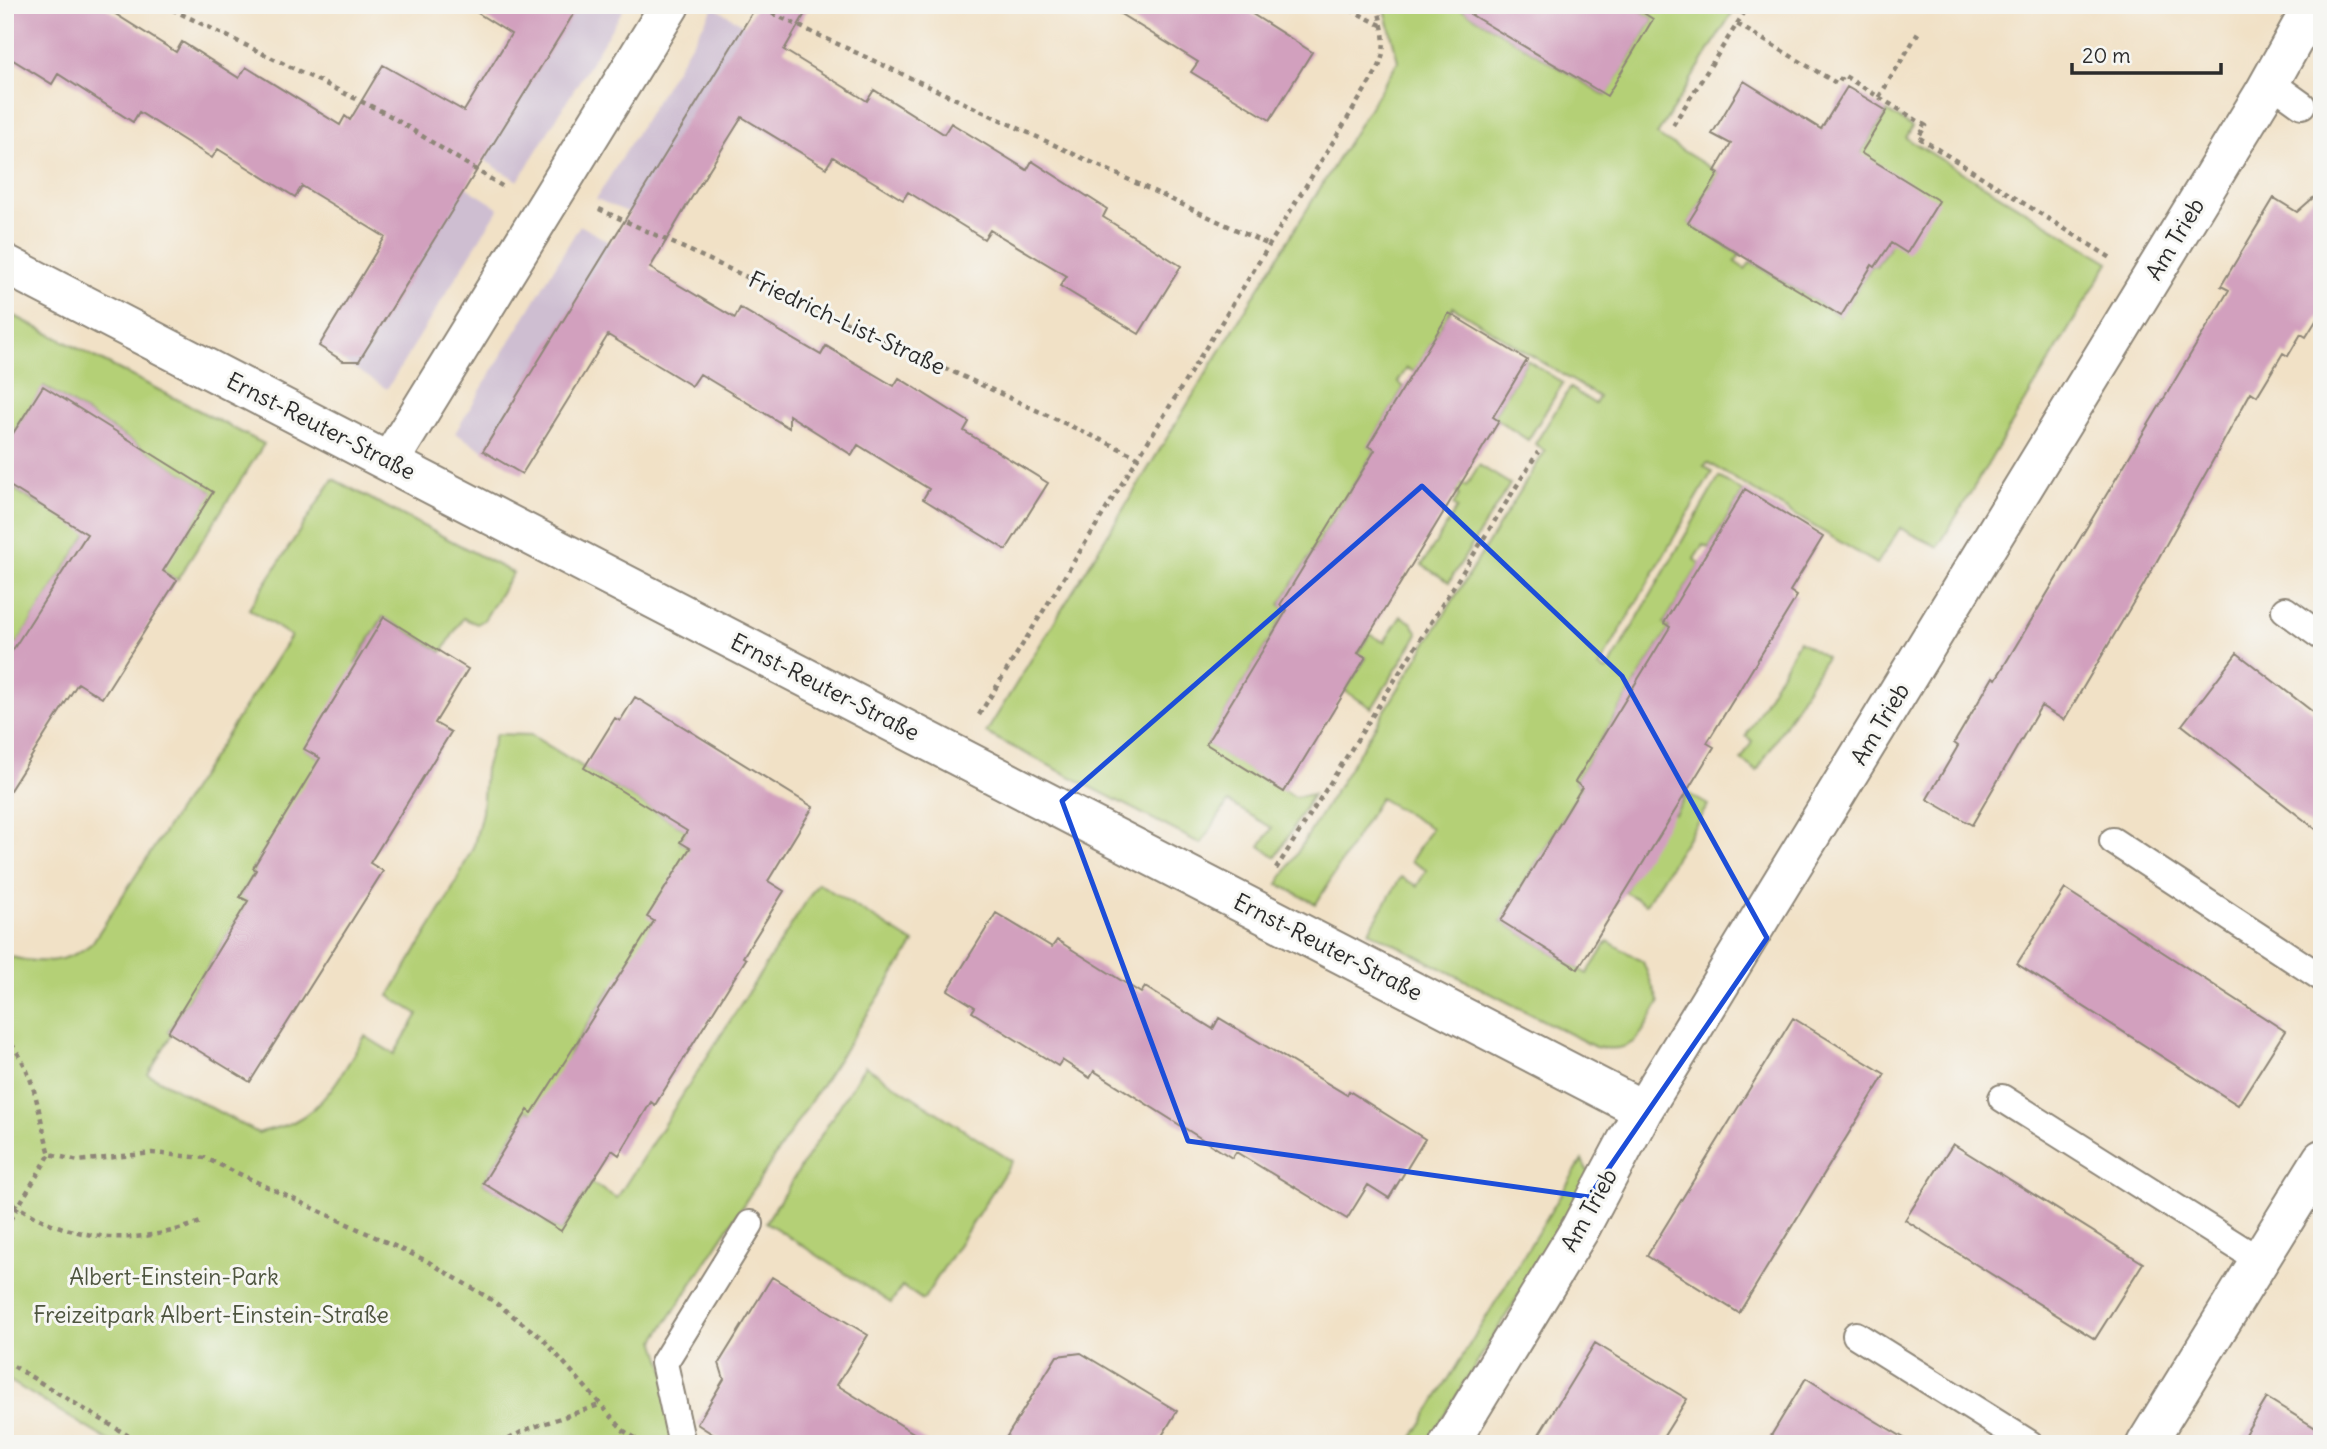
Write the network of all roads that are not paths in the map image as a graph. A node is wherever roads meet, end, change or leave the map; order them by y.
1 (670, 5) edge
2 (2313, 5) edge
3 (2270, 82) junction
4 (2302, 105) dead end
5 (5, 264) edge
6 (389, 461) junction
7 (2285, 610) dead end
8 (2322, 637) edge
9 (2113, 841) dead end
10 (2322, 978) edge
11 (2002, 1098) dead end
12 (1643, 1110) junction
13 (2322, 1159) edge
14 (750, 1224) dead end
15 (2259, 1260) junction
16 (1856, 1335) dead end
17 (682, 1444) edge
18 (1449, 1444) edge
19 (2030, 1444) edge
20 (2146, 1444) edge

1 - 6 street
2 - 3 street, Am Trieb
3 - 4 lane
3 - 12 street, Am Trieb
5 - 6 street, Ernst-Reuter-Straße
6 - 12 street, Ernst-Reuter-Straße
7 - 8 lane
9 - 10 lane
11 - 15 lane
12 - 18 street, Am Trieb
13 - 15 street
14 - 17 lane
15 - 20 street
16 - 19 lane

